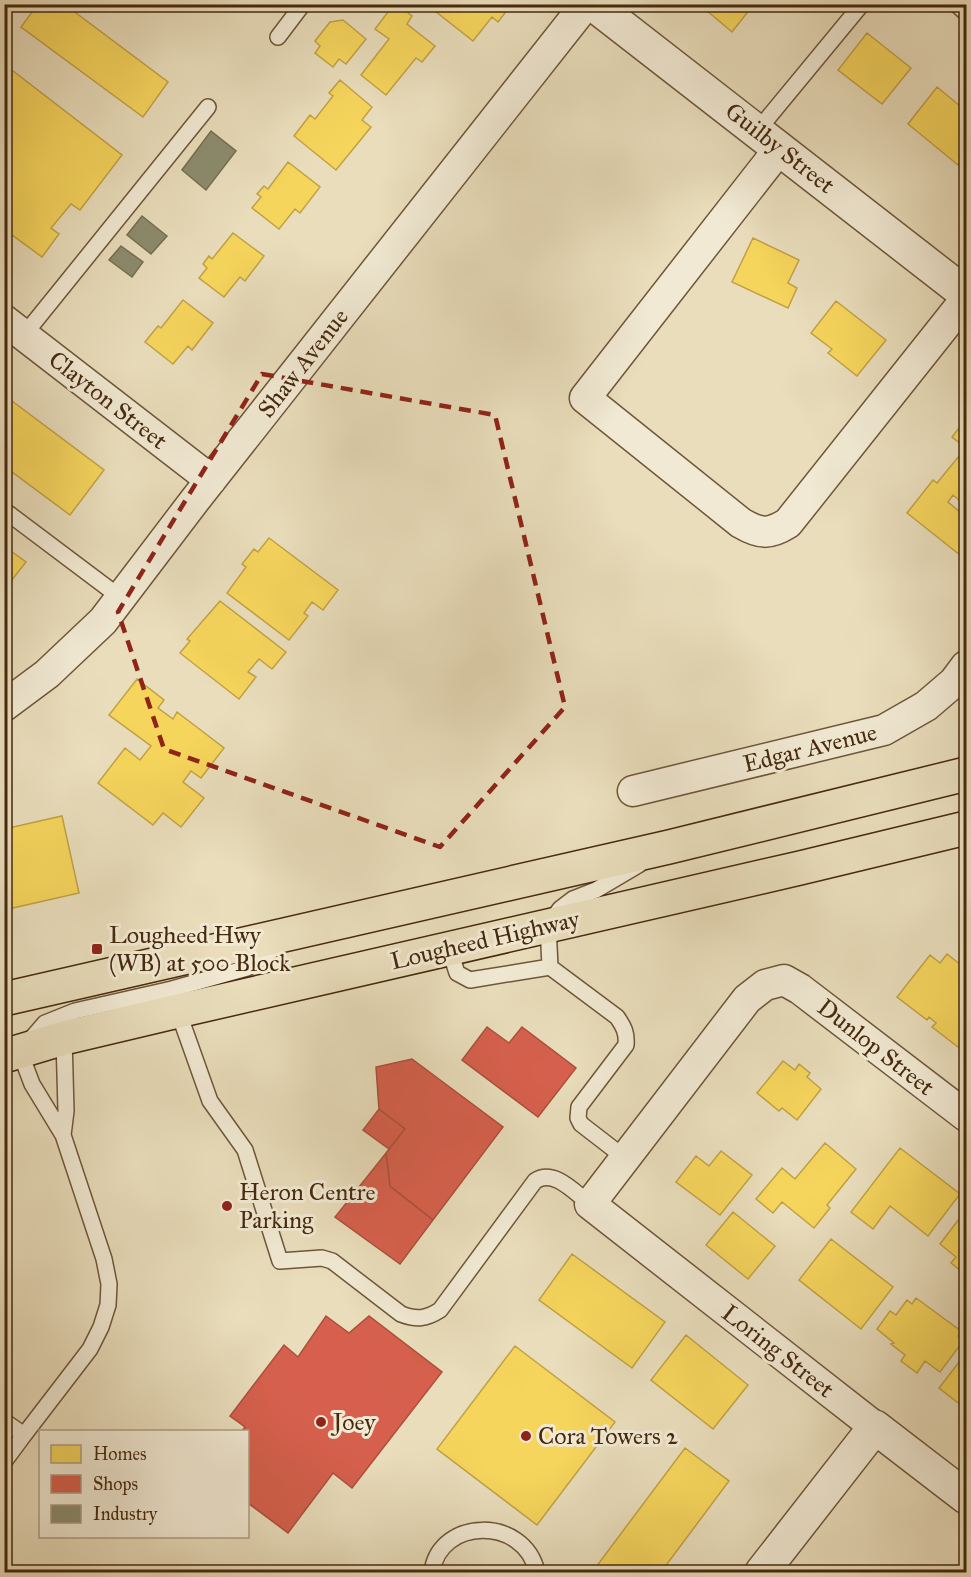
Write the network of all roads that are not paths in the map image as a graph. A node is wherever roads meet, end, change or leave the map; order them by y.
1 (303, 4) edge
2 (586, 4) edge
3 (593, 4) edge
4 (862, 4) edge
5 (956, 4) edge
6 (966, 13) edge
7 (278, 38) dead end
8 (208, 106) dead end
9 (769, 139) junction
10 (966, 294) edge
11 (966, 299) edge
12 (14, 328) edge
13 (211, 480) junction
14 (4, 510) edge
15 (121, 598) junction
16 (966, 666) edge
17 (4, 706) edge
18 (966, 774) edge
19 (633, 791) dead end
20 (966, 828) edge
21 (669, 847) junction
22 (548, 925) junction
23 (293, 935) junction
24 (449, 948) junction
25 (550, 967) junction
26 (4, 999) edge
27 (175, 1000) junction
28 (64, 1038) junction
29 (12, 1054) edge
30 (966, 1116) edge
31 (63, 1135) junction
32 (625, 1158) junction
33 (590, 1204) junction
34 (4, 1420) edge
35 (875, 1427) junction
36 (24, 1436) junction
37 (4, 1462) edge
38 (966, 1497) edge
39 (432, 1572) edge
40 (537, 1572) edge
41 (762, 1572) edge

1 - 7 lane
2 - 13 street, Shaw Avenue
3 - 9 street, Guilby Street
4 - 9 lane
5 - 6 lane
8 - 12 lane
9 - 10 street, Guilby Street
9 - 11 street
12 - 13 street, Clayton Street
13 - 15 street, Shaw Avenue
14 - 15 lane
15 - 17 street, Shaw Avenue
16 - 19 street, Edgar Avenue
18 - 21 main road, Lougheed Highway
20 - 22 main road, Lougheed Highway
21 - 22 lane
21 - 23 main road, Lougheed Highway
22 - 24 main road, Lougheed Highway
22 - 25 lane
23 - 26 main road, Lougheed Highway
23 - 27 lane
24 - 25 lane
24 - 27 main road, Lougheed Highway
25 - 32 lane
27 - 28 main road, Lougheed Highway
27 - 29 lane
27 - 33 lane
28 - 29 main road, Lougheed Highway
28 - 31 lane
29 - 31 lane
30 - 32 street, Dunlop Street
31 - 36 lane
32 - 33 street
33 - 35 street, Loring Street
34 - 36 lane
35 - 38 street, Loring Street
35 - 41 street
36 - 37 lane
39 - 40 lane

